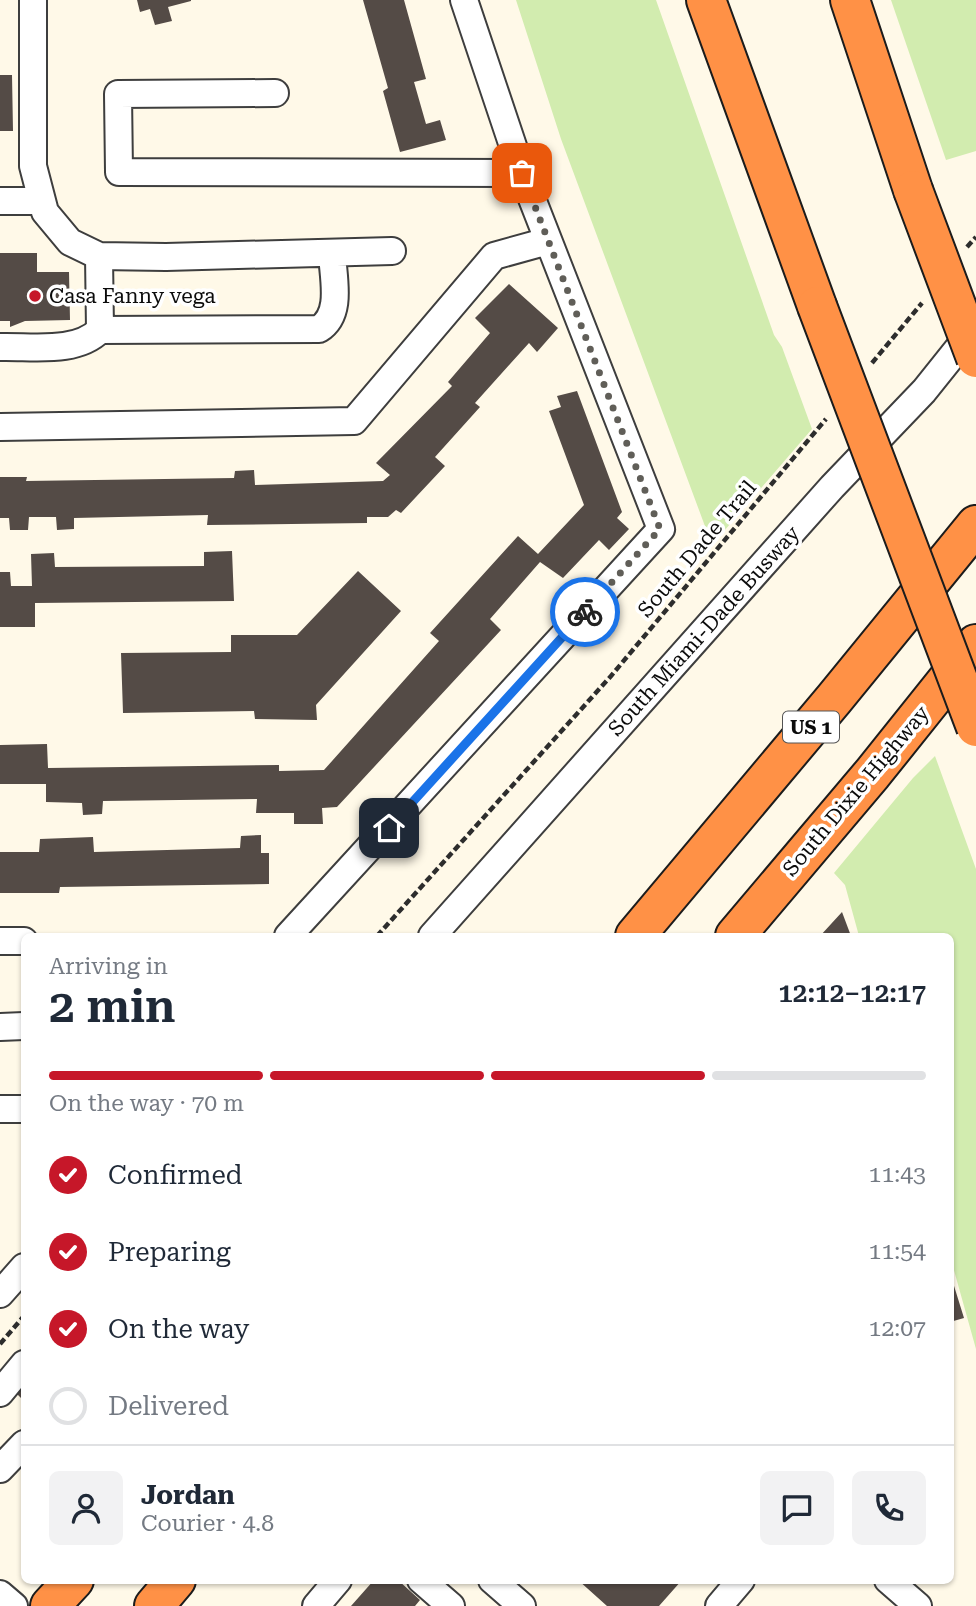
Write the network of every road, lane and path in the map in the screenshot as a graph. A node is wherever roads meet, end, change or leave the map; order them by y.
1 (33, 0) edge
2 (464, 0) edge
3 (706, 0) edge
4 (850, 0) edge
5 (275, 93) dead end
6 (522, 173) junction
7 (0, 201) edge
8 (41, 201) junction
9 (976, 237) edge
10 (548, 241) junction
11 (967, 247) dead end
12 (392, 251) dead end
13 (332, 253) junction
14 (99, 256) junction
15 (924, 300) dead end
16 (976, 326) edge
17 (100, 330) junction
18 (0, 347) edge
19 (976, 359) edge
20 (871, 364) dead end
21 (828, 417) dead end
22 (0, 428) edge
23 (976, 525) edge
24 (976, 644) edge
25 (976, 727) edge
26 (291, 933) edge
27 (380, 933) edge
28 (435, 933) edge
29 (638, 933) edge
30 (738, 933) edge
31 (0, 941) edge
32 (21, 941) edge
33 (21, 1026) edge
34 (0, 1027) edge
35 (0, 1109) edge
36 (21, 1109) edge
37 (21, 1270) edge
38 (0, 1294) edge
39 (21, 1320) edge
40 (0, 1344) edge
41 (21, 1368) edge
42 (0, 1393) edge
43 (21, 1447) edge
44 (0, 1469) edge
45 (70, 1584) edge
46 (173, 1584) edge
47 (335, 1584) edge
48 (425, 1584) edge
49 (497, 1584) edge
50 (738, 1584) edge
51 (893, 1584) edge
52 (0, 1594) edge
53 (14, 1606) edge
54 (50, 1606) edge
55 (154, 1606) edge
56 (316, 1606) edge
57 (450, 1606) edge
58 (522, 1606) edge
59 (719, 1606) edge
60 (918, 1606) edge

1 - 8 street
2 - 6 street
3 - 25 highway, bridge
4 - 19 highway, bridge
5 - 6 street
6 - 10 street
7 - 8 street
8 - 14 street
9 - 11 path
10 - 22 street
10 - 26 street
12 - 13 street
13 - 14 street
13 - 17 street
14 - 17 street
15 - 20 path
16 - 28 street, South Miami-Dade Busway
17 - 18 street
21 - 27 path, South Dade Trail
23 - 29 highway, US 1
24 - 30 highway, South Dixie Highway
31 - 32 street
33 - 34 street
35 - 36 street
37 - 38 street
39 - 40 path
41 - 42 street
43 - 44 street
45 - 54 highway
46 - 55 highway
47 - 56 street
48 - 57 street
49 - 58 street
50 - 59 street
51 - 60 street
52 - 53 street

